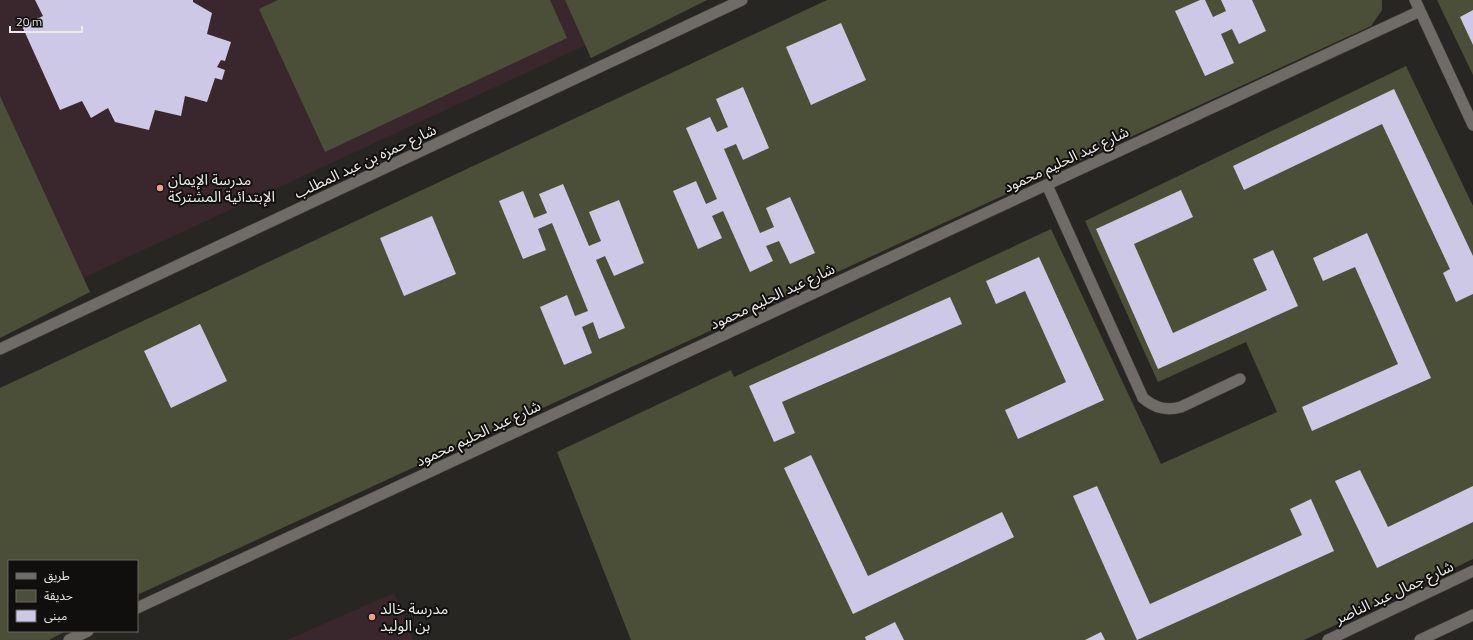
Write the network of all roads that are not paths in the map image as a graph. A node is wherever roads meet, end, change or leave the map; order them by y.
1 (742, 0) edge
2 (1415, 0) edge
3 (1420, 11) junction
4 (1473, 125) edge
5 (1047, 185) junction
6 (0, 349) edge
7 (1240, 379) dead end
8 (1473, 571) edge
9 (138, 608) edge
10 (1473, 615) edge
11 (86, 632) edge
12 (69, 640) edge
13 (1328, 640) edge
14 (1420, 640) edge

1 - 6 street, شارع حمزه بن عبد المطلب
2 - 3 street
3 - 4 street
3 - 5 street, شارع عبد الحليم محمود
5 - 7 street
5 - 9 street, شارع عبد الحليم محمود
8 - 13 street, شارع جمال عبد الناصر
10 - 14 street
11 - 12 street

